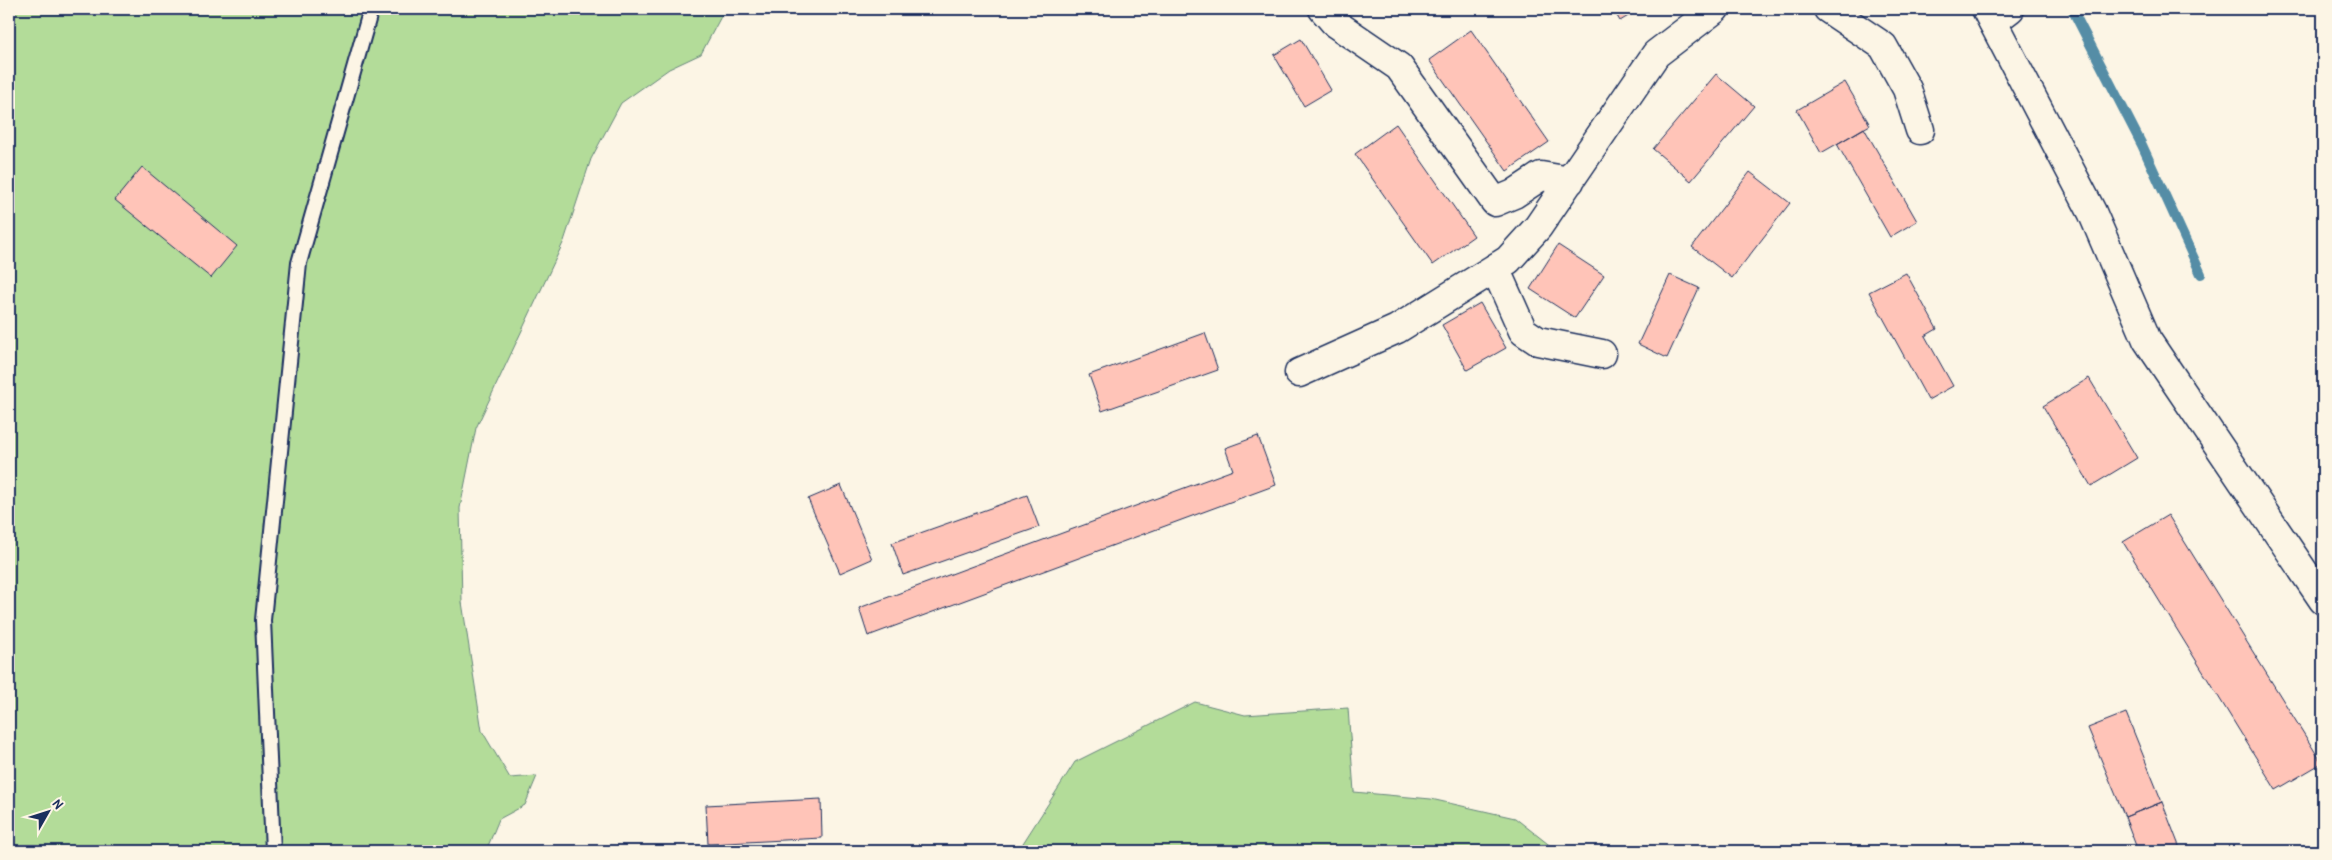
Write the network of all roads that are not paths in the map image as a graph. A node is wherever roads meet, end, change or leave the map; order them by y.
1 (371, 9) edge
2 (1323, 9) edge
3 (1715, 9) edge
4 (1828, 9) edge
5 (1996, 13) edge
6 (1920, 130) dead end
7 (1570, 181) junction
8 (1495, 268) junction
9 (1602, 354) dead end
10 (1299, 373) dead end
11 (2323, 600) edge
12 (273, 851) edge

1 - 12 lane
2 - 7 street
3 - 7 street
4 - 6 street
5 - 11 street
7 - 8 street
8 - 9 street
8 - 10 street

